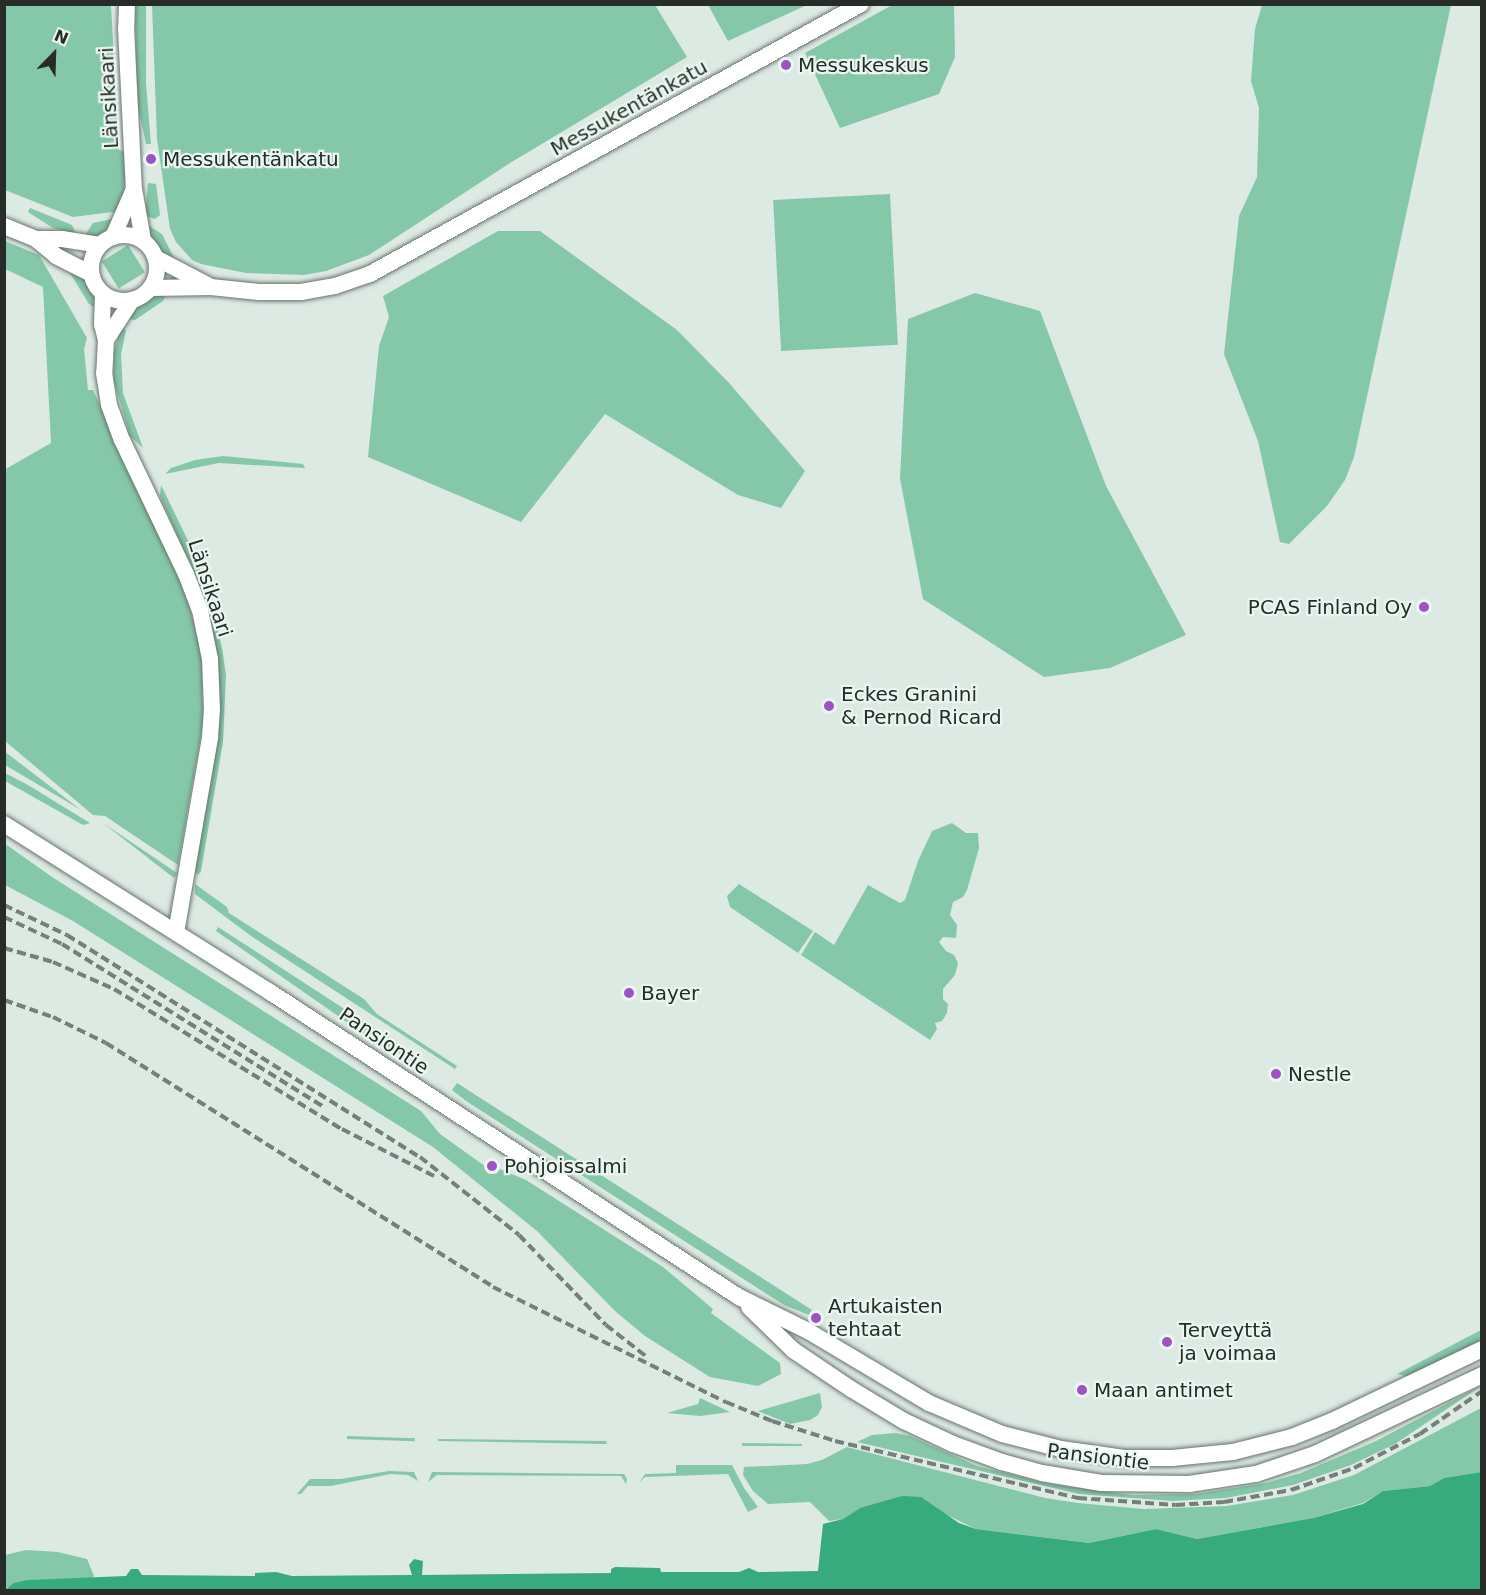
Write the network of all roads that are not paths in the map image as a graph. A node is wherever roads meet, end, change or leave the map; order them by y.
1 (127, 4) edge
2 (861, 4) edge
3 (134, 189) junction
4 (4, 226) edge
5 (36, 239) junction
6 (143, 240) junction
7 (106, 241) junction
8 (156, 258) junction
9 (92, 274) junction
10 (211, 287) junction
11 (151, 288) junction
12 (103, 294) junction
13 (132, 300) junction
14 (106, 340) junction
15 (4, 824) edge
16 (176, 932) junction
17 (739, 1297) junction
18 (1482, 1349) edge
19 (1482, 1375) edge

1 - 3 street, Länsikaari
2 - 10 street, Messukentänkatu
3 - 6 street, Länsikaari
3 - 7 street, Länsikaari
4 - 5 street
5 - 7 street
5 - 9 street
6 - 7 street
6 - 8 street
7 - 9 street
8 - 10 street, Messukentänkatu
8 - 11 street
9 - 12 street
10 - 11 street, Messukentänkatu
11 - 13 street
12 - 13 street
12 - 14 street, Länsikaari
13 - 14 street, Länsikaari
14 - 16 street, Länsikaari
15 - 16 street, Pansiontie
16 - 17 street, Pansiontie
17 - 18 street, Pansiontie
17 - 19 street, Pansiontie

